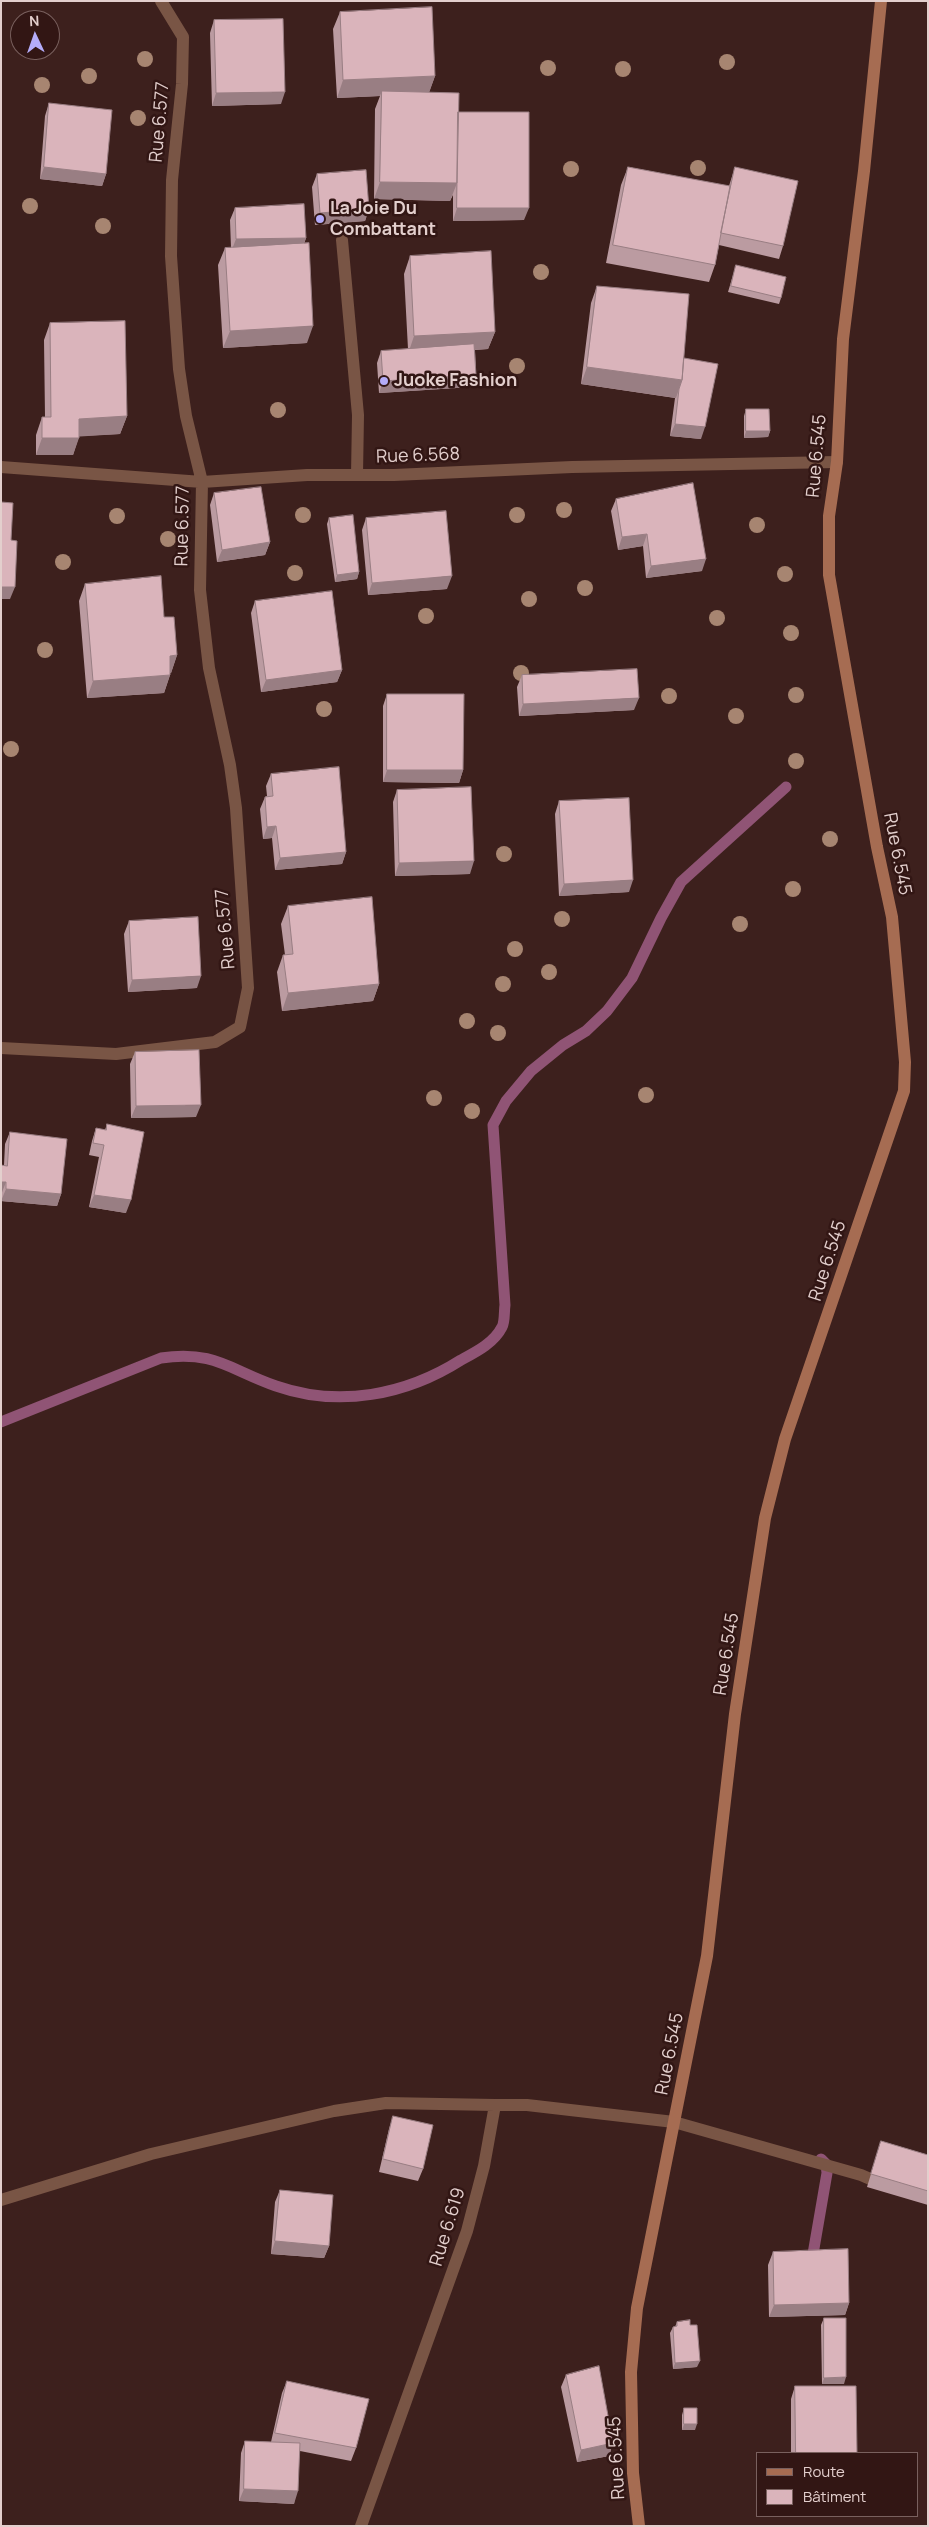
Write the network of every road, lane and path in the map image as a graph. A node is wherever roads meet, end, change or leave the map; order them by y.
1 (160, 1) edge
2 (881, 1) edge
3 (342, 240) dead end
4 (837, 462) junction
5 (1, 467) edge
6 (357, 475) junction
7 (202, 482) junction
8 (1, 1048) edge
9 (495, 2105) junction
10 (674, 2122) junction
11 (894, 2190) edge
12 (1, 2200) edge
13 (361, 2526) edge
14 (639, 2526) edge

1 - 7 street, Rue 6.577
2 - 4 street, Rue 6.545
3 - 6 street
4 - 6 street, Rue 6.568
4 - 10 street, Rue 6.545
5 - 7 street, Rue 6.568
6 - 7 street, Rue 6.568
7 - 8 street, Rue 6.577
9 - 10 street
9 - 12 street
9 - 13 street, Rue 6.619
10 - 11 street
10 - 14 street, Rue 6.545

